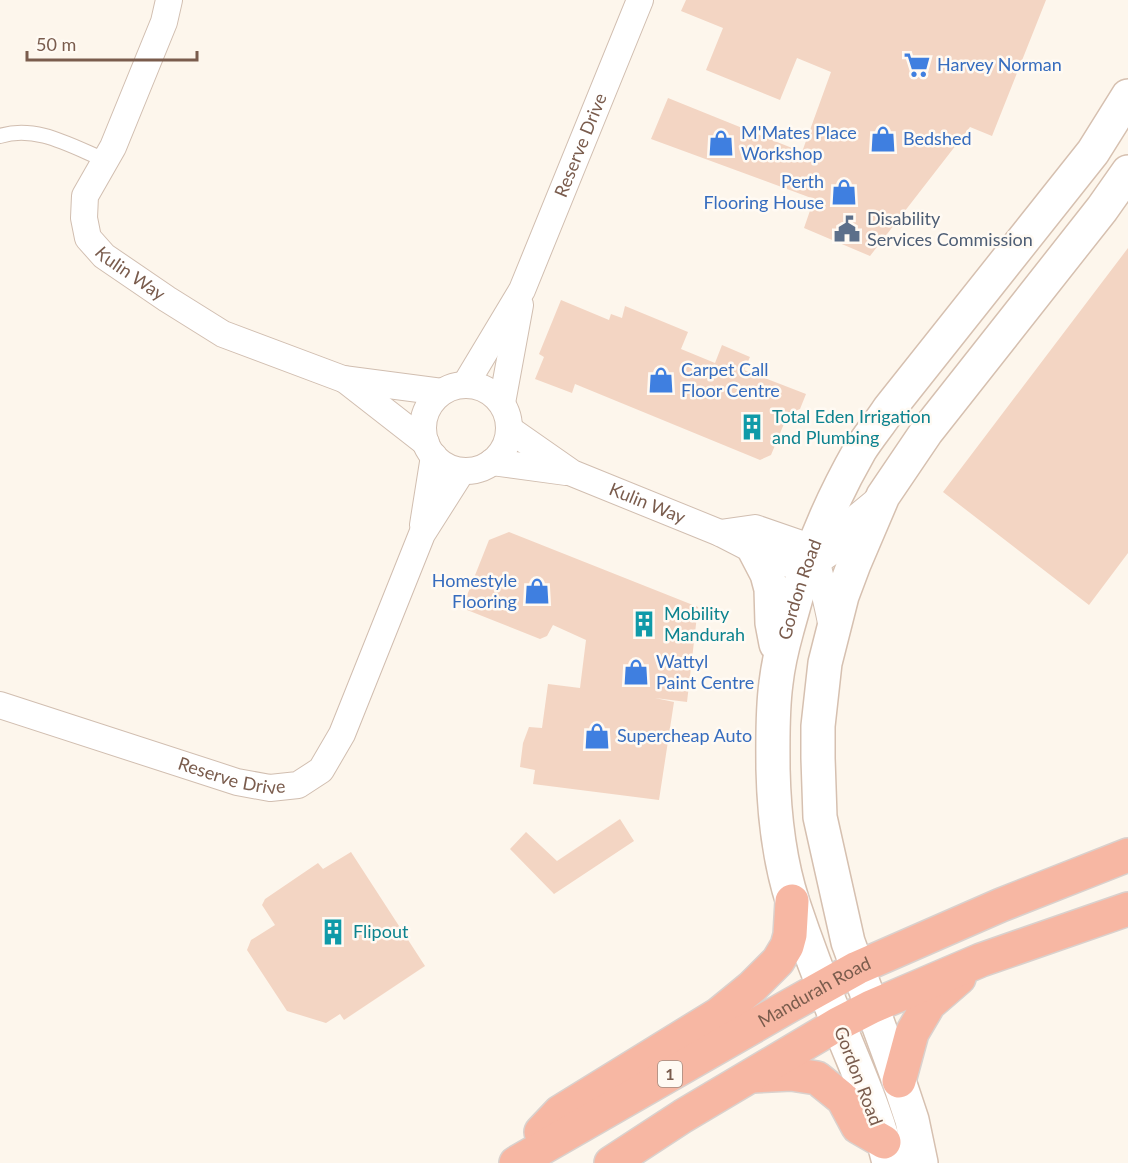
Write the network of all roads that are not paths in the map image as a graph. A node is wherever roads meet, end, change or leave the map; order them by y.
1 (169, 0) edge
2 (640, 0) edge
3 (1128, 96) edge
4 (0, 135) edge
5 (105, 160) junction
6 (1128, 172) edge
7 (522, 290) junction
8 (1025, 307) junction
9 (964, 315) junction
10 (969, 378) junction
11 (343, 379) junction
12 (453, 388) junction
13 (502, 403) junction
14 (509, 429) junction
15 (430, 450) junction
16 (492, 462) junction
17 (462, 471) junction
18 (572, 473) junction
19 (883, 496) junction
20 (720, 533) junction
21 (422, 534) junction
22 (755, 551) junction
23 (812, 560) junction
24 (832, 634) junction
25 (779, 660) junction
26 (0, 705) edge
27 (1128, 855) edge
28 (792, 902) junction
29 (1128, 909) edge
30 (981, 960) junction
31 (857, 968) junction
32 (824, 987) junction
33 (871, 1007) junction
34 (838, 1023) junction
35 (749, 1076) junction
36 (899, 1081) junction
37 (886, 1152) edge
38 (515, 1163) edge
39 (610, 1163) edge
40 (921, 1163) edge

1 - 5 street, Kulin Way
2 - 7 street, Reserve Drive
3 - 9 main road, Gordon Road
4 - 5 lane
5 - 11 street, Kulin Way
6 - 8 main road, Gordon Road
7 - 12 street, Reserve Drive
7 - 13 street, Reserve Drive
8 - 9 main road
8 - 10 main road, Gordon Road
9 - 10 main road
9 - 23 main road, Gordon Road
10 - 19 main road, Gordon Road
11 - 12 street, Kulin Way
11 - 15 street, Kulin Way
12 - 13 street
12 - 15 street
13 - 14 street
14 - 16 street
14 - 18 street, Kulin Way
15 - 17 street
15 - 21 street, Reserve Drive
16 - 17 street
16 - 18 street, Kulin Way
17 - 21 street, Reserve Drive
18 - 20 street, Kulin Way
19 - 23 street
19 - 24 main road, Gordon Road
20 - 22 street, Kulin Way
20 - 23 street
21 - 26 street, Reserve Drive
22 - 23 street, Kulin Way
22 - 25 main road
23 - 24 street
23 - 25 main road, Gordon Road
24 - 31 main road, Gordon Road
25 - 28 main road, Gordon Road
27 - 31 highway, Mandurah Road / 1
28 - 32 main road, Gordon Road
28 - 38 highway
29 - 30 highway, 1
30 - 33 highway, 1
30 - 36 highway
31 - 32 highway, Mandurah Road / 1
31 - 33 main road, Gordon Road
32 - 34 main road, Gordon Road
32 - 38 highway, Mandurah Road / 1
33 - 34 highway, 1
33 - 36 main road, Gordon Road
34 - 35 highway, 1
34 - 37 main road, Gordon Road
35 - 37 highway
35 - 39 highway, 1
36 - 40 main road, Gordon Road

